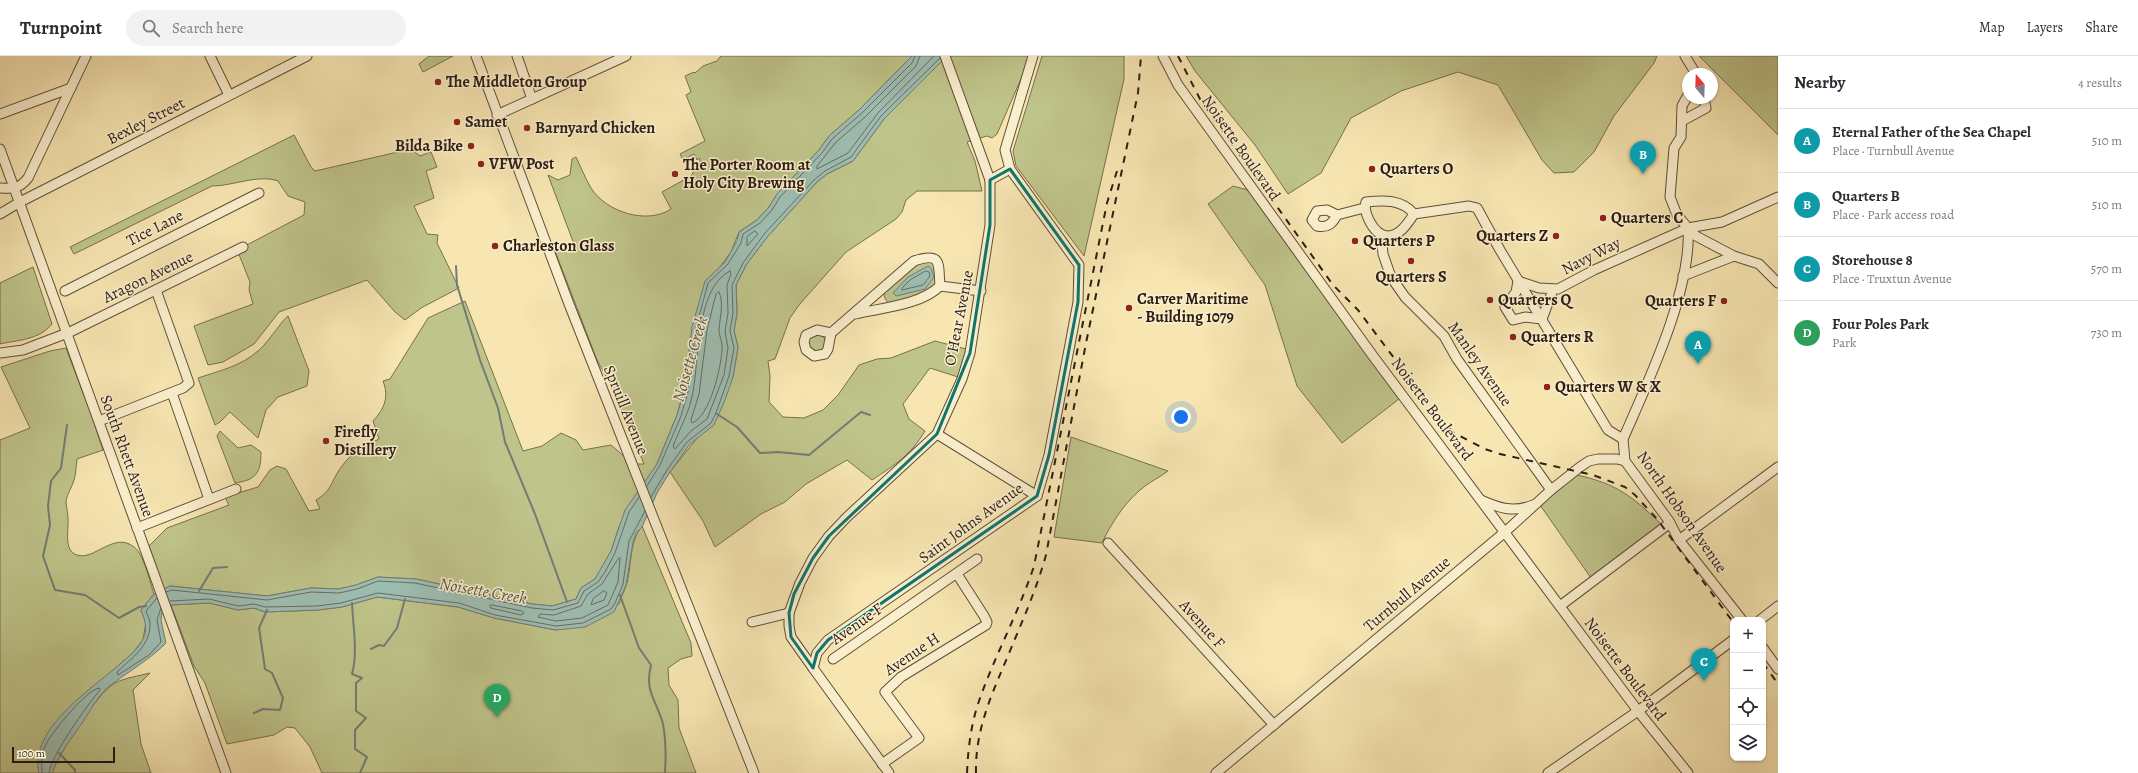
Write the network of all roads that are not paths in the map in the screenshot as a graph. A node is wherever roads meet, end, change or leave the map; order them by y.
1 (86, 56) edge
2 (210, 56) edge
3 (307, 56) edge
4 (476, 56) edge
5 (517, 56) edge
6 (626, 56) edge
7 (945, 56) edge
8 (1033, 56) edge
9 (1163, 56) edge
10 (1685, 56) edge
11 (1692, 68) edge
12 (71, 88) junction
13 (229, 95) junction
14 (532, 99) junction
15 (1683, 104) edge
16 (1705, 104) edge
17 (0, 114) edge
18 (497, 115) junction
19 (1682, 121) junction
20 (0, 149) edge
21 (1010, 169) junction
22 (990, 180) junction
23 (0, 188) edge
24 (15, 189) junction
25 (259, 193) dead end
26 (1778, 197) edge
27 (20, 202) junction
28 (1364, 208) junction
29 (0, 214) edge
30 (1337, 214) dead end
31 (1414, 214) junction
32 (1691, 228) junction
33 (1381, 234) junction
34 (243, 247) dead end
35 (1734, 256) junction
36 (1683, 276) junction
37 (1518, 281) junction
38 (1778, 283) edge
39 (50, 284) junction
40 (940, 286) junction
41 (156, 290) junction
42 (1553, 290) junction
43 (65, 291) junction
44 (981, 291) junction
45 (877, 293) junction
46 (57, 305) junction
47 (888, 306) junction
48 (855, 314) junction
49 (1542, 320) junction
50 (831, 333) dead end
51 (66, 334) junction
52 (0, 353) edge
53 (172, 393) junction
54 (99, 421) junction
55 (937, 434) junction
56 (1623, 439) junction
57 (1625, 461) junction
58 (1778, 467) edge
59 (236, 488) dead end
60 (1551, 490) junction
61 (1036, 496) junction
62 (209, 500) junction
63 (1480, 500) junction
64 (1536, 503) junction
65 (1670, 523) junction
66 (137, 528) junction
67 (1505, 532) junction
68 (1679, 540) junction
69 (1108, 543) dead end
70 (977, 559) dead end
71 (956, 574) junction
72 (1560, 606) junction
73 (1778, 606) edge
74 (789, 612) junction
75 (1740, 617) edge
76 (1764, 617) edge
77 (752, 622) dead end
78 (1730, 642) edge
79 (1766, 652) edge
80 (833, 659) dead end
81 (813, 668) junction
82 (1778, 669) edge
83 (1638, 711) junction
84 (1274, 725) junction
85 (882, 764) junction
86 (226, 773) edge
87 (754, 773) edge
88 (889, 773) edge
89 (1216, 773) edge
90 (1548, 773) edge
91 (1688, 773) edge

1 - 12 street
2 - 13 street
3 - 13 street, Bexley Street
4 - 18 street, Spruill Avenue
5 - 14 street
6 - 14 street
7 - 22 street, O'Hear Avenue
8 - 21 street
9 - 63 street, Noisette Boulevard
10 - 11 street
12 - 17 street
12 - 24 street
13 - 27 street, Bexley Street
14 - 18 street
15 - 19 street
16 - 19 street
18 - 87 street, Spruill Avenue
19 - 32 street
20 - 24 street, South Rhett Avenue
21 - 22 street
21 - 61 street, Saint Johns Avenue
22 - 44 street, O'Hear Avenue
23 - 24 street
24 - 27 street, South Rhett Avenue
25 - 43 street, Tice Lane
26 - 32 street
27 - 29 street, Bexley Street
27 - 39 street, South Rhett Avenue
28 - 30 street
28 - 31 street
28 - 33 street
31 - 33 street
31 - 37 street, North Hobson Avenue
32 - 35 street
32 - 36 street
32 - 42 street, Navy Way
33 - 60 street, Manley Avenue
34 - 41 street, Aragon Avenue
35 - 36 street
35 - 38 street
36 - 56 street
37 - 42 street, Navy Way
37 - 49 street, North Hobson Avenue
37 - 49 street
39 - 43 street
39 - 46 street, South Rhett Avenue
40 - 44 street
40 - 45 street
40 - 47 street
41 - 51 street, Aragon Avenue
41 - 53 street
42 - 49 street
43 - 46 street
44 - 55 street, O'Hear Avenue
45 - 47 street
45 - 48 street
46 - 51 street, South Rhett Avenue
47 - 48 street
48 - 50 street
49 - 56 street, North Hobson Avenue
51 - 52 street, Aragon Avenue
51 - 54 street, South Rhett Avenue
53 - 54 street
53 - 62 street
54 - 66 street, South Rhett Avenue
55 - 61 street
55 - 74 street, O'Hear Avenue
56 - 57 street, North Hobson Avenue
57 - 60 street, Turnbull Avenue
57 - 65 street, North Hobson Avenue
58 - 68 street
59 - 62 street
60 - 64 street, Turnbull Avenue
61 - 81 street, Saint Johns Avenue
62 - 66 street
63 - 64 street
63 - 67 street, Noisette Boulevard
64 - 67 street, Turnbull Avenue
65 - 68 street, North Hobson Avenue
65 - 72 street
66 - 86 street, South Rhett Avenue
67 - 72 street, Noisette Boulevard
67 - 84 street, Turnbull Avenue
68 - 75 street, North Hobson Avenue
69 - 84 street, Avenue F
70 - 71 street, Avenue F
71 - 80 street, Avenue F
71 - 85 street, Avenue H
72 - 83 street, Noisette Boulevard
73 - 76 street
74 - 77 street
74 - 81 street, O'Hear Avenue
78 - 83 street
79 - 82 street
81 - 85 street
83 - 90 street
83 - 91 street, Noisette Boulevard
84 - 89 street, Turnbull Avenue
85 - 88 street

